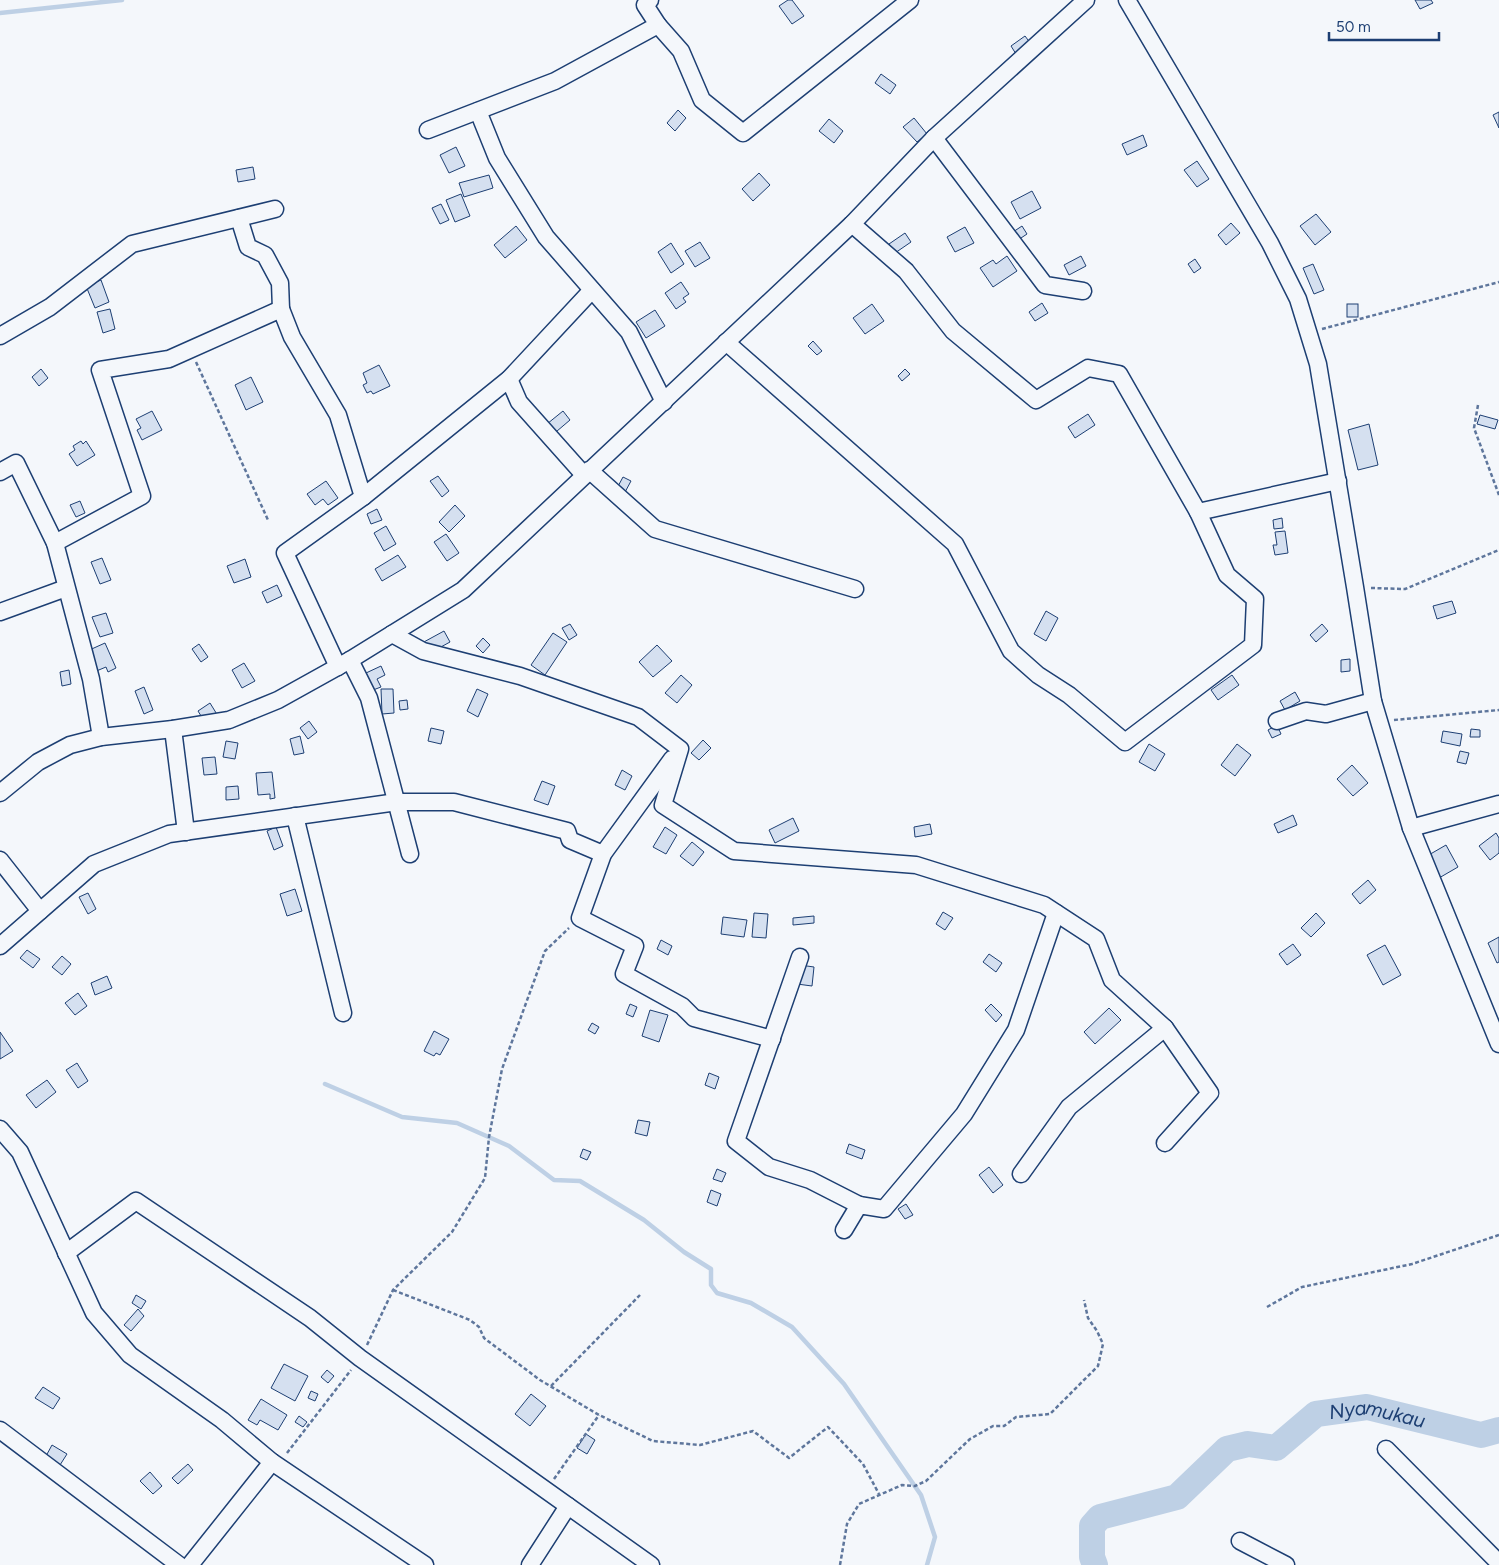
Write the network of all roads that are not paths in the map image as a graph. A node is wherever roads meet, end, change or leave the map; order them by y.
1 (650, 0) edge
2 (910, 0) edge
3 (1086, 0) edge
4 (1127, 0) edge
5 (658, 26) junction
6 (478, 111) junction
7 (428, 130) dead end
8 (934, 138) junction
9 (275, 209) dead end
10 (239, 218) junction
11 (852, 224) junction
12 (592, 290) junction
13 (1083, 291) dead end
14 (281, 309) junction
15 (0, 336) edge
16 (726, 342) junction
17 (508, 379) junction
18 (664, 402) junction
19 (0, 472) edge
20 (587, 472) junction
21 (1338, 481) junction
22 (363, 497) junction
23 (1198, 512) junction
24 (55, 543) junction
25 (66, 588) junction
26 (854, 589) dead end
27 (0, 612) edge
28 (392, 634) junction
29 (344, 664) junction
30 (1373, 701) junction
31 (1277, 721) dead end
32 (173, 729) junction
33 (100, 737) junction
34 (680, 749) junction
35 (0, 793) edge
36 (397, 802) junction
37 (1499, 804) edge
38 (296, 816) junction
39 (1411, 828) junction
40 (186, 832) junction
41 (410, 854) dead end
42 (603, 854) junction
43 (0, 860) edge
44 (40, 911) junction
45 (1056, 913) junction
46 (0, 946) edge
47 (800, 957) dead end
48 (342, 1013) dead end
49 (1493, 1013) edge
50 (1165, 1028) junction
51 (772, 1039) junction
52 (1499, 1044) edge
53 (0, 1129) edge
54 (1165, 1143) dead end
55 (1021, 1174) dead end
56 (859, 1205) junction
57 (844, 1230) dead end
58 (66, 1252) junction
59 (0, 1430) edge
60 (1386, 1449) dead end
61 (275, 1464) junction
62 (568, 1506) junction
63 (1240, 1541) dead end
64 (1499, 1564) edge
65 (179, 1565) edge
66 (190, 1565) edge
67 (425, 1565) edge
68 (530, 1565) edge
69 (651, 1565) edge
70 (1286, 1565) edge

1 - 5 street
2 - 5 street
3 - 8 street
4 - 21 street
5 - 6 street
6 - 7 street
6 - 12 street
8 - 11 street
8 - 13 street
9 - 10 street
10 - 14 street
10 - 15 street
11 - 16 street
11 - 23 street
12 - 17 street
12 - 18 street
14 - 22 street
14 - 24 street
16 - 18 street
16 - 23 street
17 - 20 street
17 - 22 street
18 - 20 street
19 - 24 street
20 - 26 street
20 - 28 street
21 - 23 street
21 - 30 street
22 - 29 street
24 - 25 street
25 - 27 street
25 - 33 street
28 - 29 street
28 - 34 street
29 - 32 street
29 - 36 street
30 - 31 street
30 - 39 street
32 - 33 street
32 - 40 street
33 - 35 street
34 - 42 street
34 - 45 street
36 - 38 street
36 - 41 street
36 - 42 street
37 - 39 street
38 - 40 street
38 - 48 street
39 - 49 street
40 - 44 street
42 - 51 street
43 - 44 street
44 - 46 street
45 - 50 street
45 - 56 street
47 - 51 street
49 - 52 street
50 - 54 street
50 - 55 street
51 - 56 street
53 - 58 street
56 - 57 street
58 - 61 street
58 - 62 street
59 - 65 street
60 - 64 street
61 - 66 street
61 - 67 street
62 - 68 street
62 - 69 street
63 - 70 street

